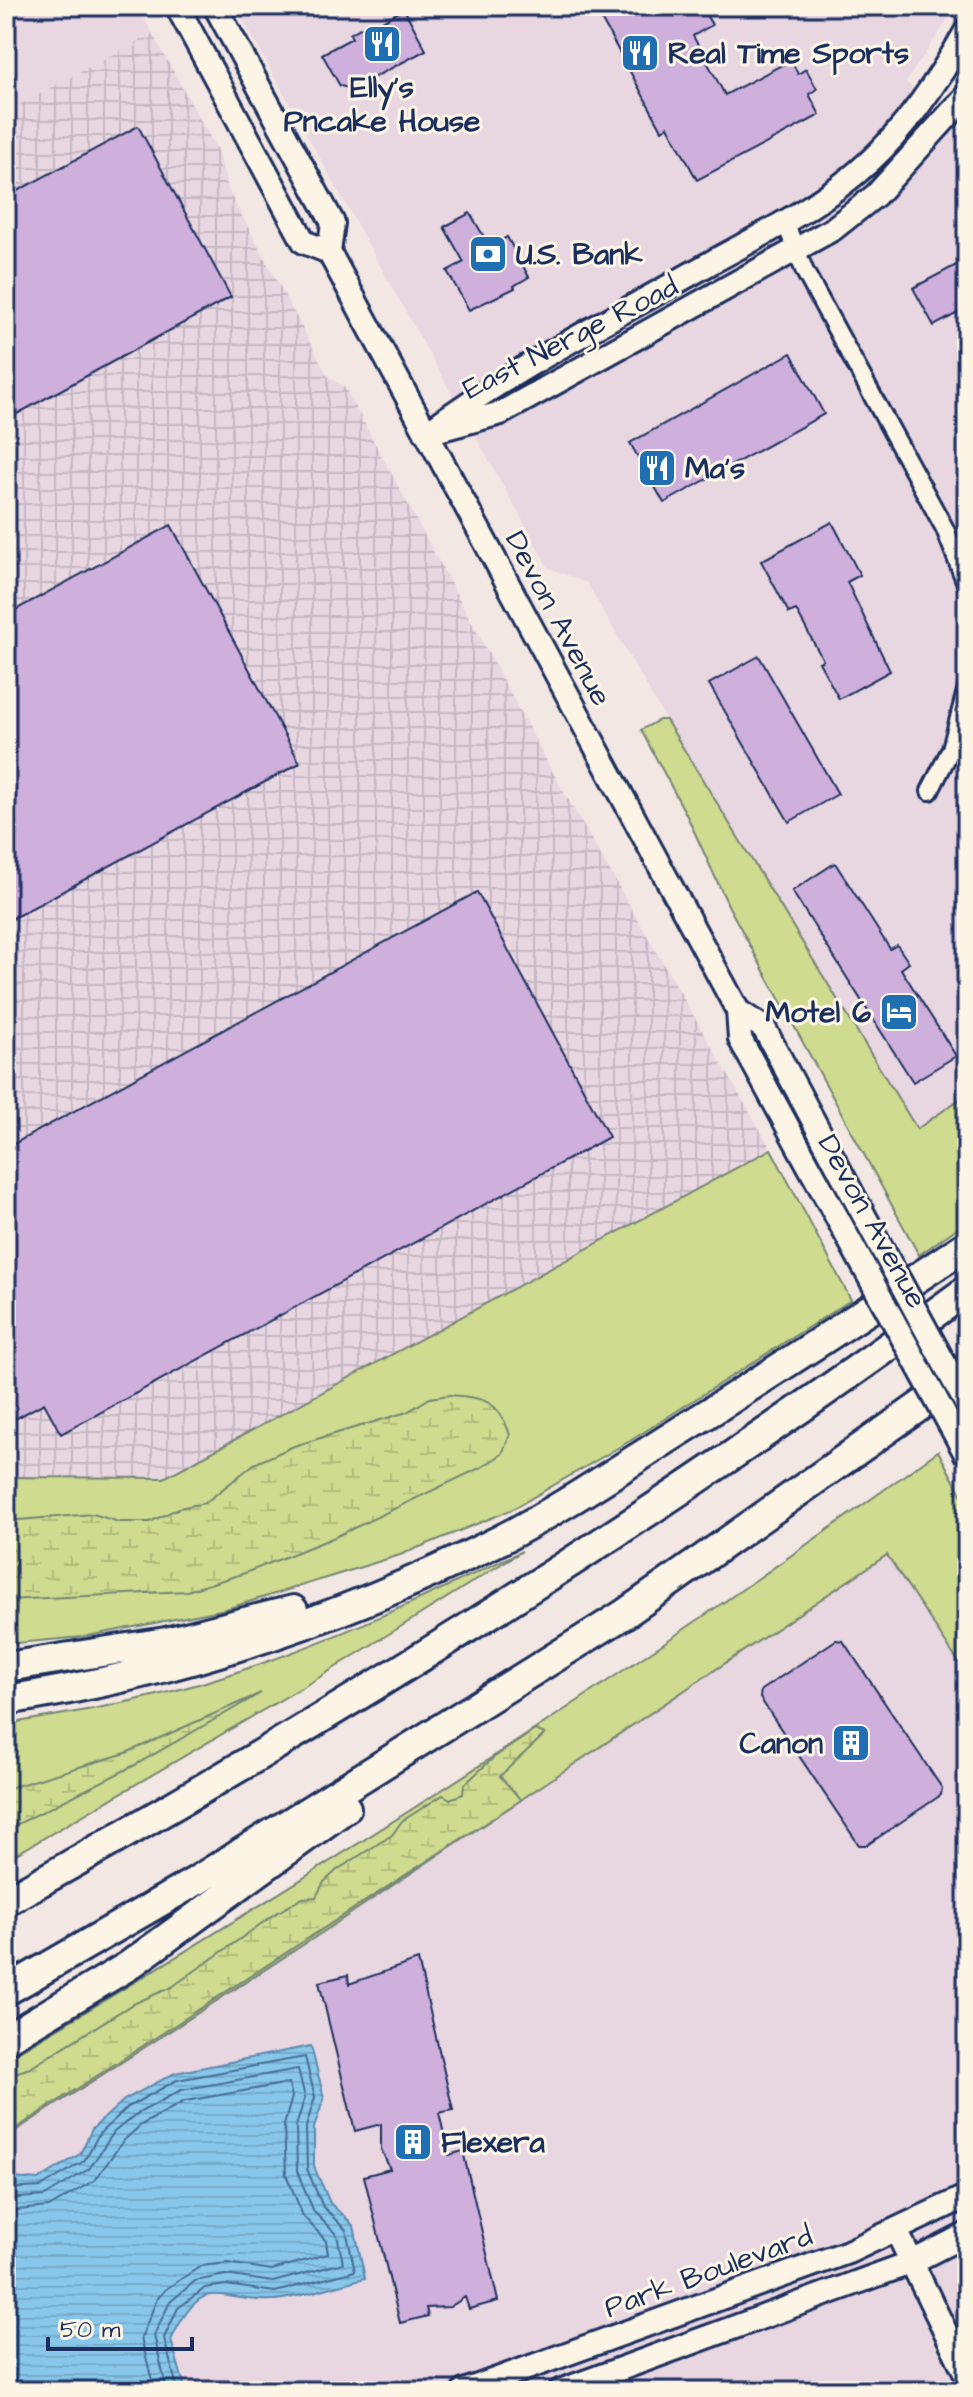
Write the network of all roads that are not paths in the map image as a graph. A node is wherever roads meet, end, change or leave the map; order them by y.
1 (177, 6) edge
2 (215, 6) edge
3 (967, 30) edge
4 (967, 96) edge
5 (785, 222) junction
6 (798, 251) junction
7 (329, 252) junction
8 (426, 433) junction
9 (967, 586) edge
10 (967, 687) edge
11 (930, 791) dead end
12 (738, 1011) junction
13 (967, 1245) edge
14 (967, 1290) edge
15 (967, 1373) edge
16 (967, 1405) edge
17 (967, 1456) edge
18 (502, 1539) junction
19 (545, 1663) junction
20 (6, 1667) edge
21 (6, 1700) edge
22 (6, 1901) edge
23 (6, 1991) edge
24 (6, 2039) edge
25 (967, 2196) edge
26 (897, 2232) junction
27 (967, 2234) edge
28 (910, 2263) junction
29 (967, 2376) edge
30 (464, 2391) edge
31 (560, 2391) edge

1 - 7 main road, Devon Avenue
2 - 7 main road, Devon Avenue
3 - 5 main road, East Nerge Road
4 - 6 main road, East Nerge Road
5 - 6 street
5 - 8 main road, East Nerge Road
6 - 8 main road, East Nerge Road
6 - 9 street
7 - 8 main road, Devon Avenue
8 - 12 main road, Devon Avenue
10 - 11 street
12 - 16 main road, Devon Avenue, bridge
12 - 17 main road, Devon Avenue, bridge
13 - 18 highway
14 - 22 highway
15 - 19 highway
18 - 20 highway
18 - 21 highway
19 - 23 highway
19 - 24 highway
25 - 26 main road, Park Boulevard
26 - 28 main road
26 - 30 main road, Park Boulevard
27 - 28 main road, Park Boulevard
28 - 29 main road
28 - 31 main road, Park Boulevard

